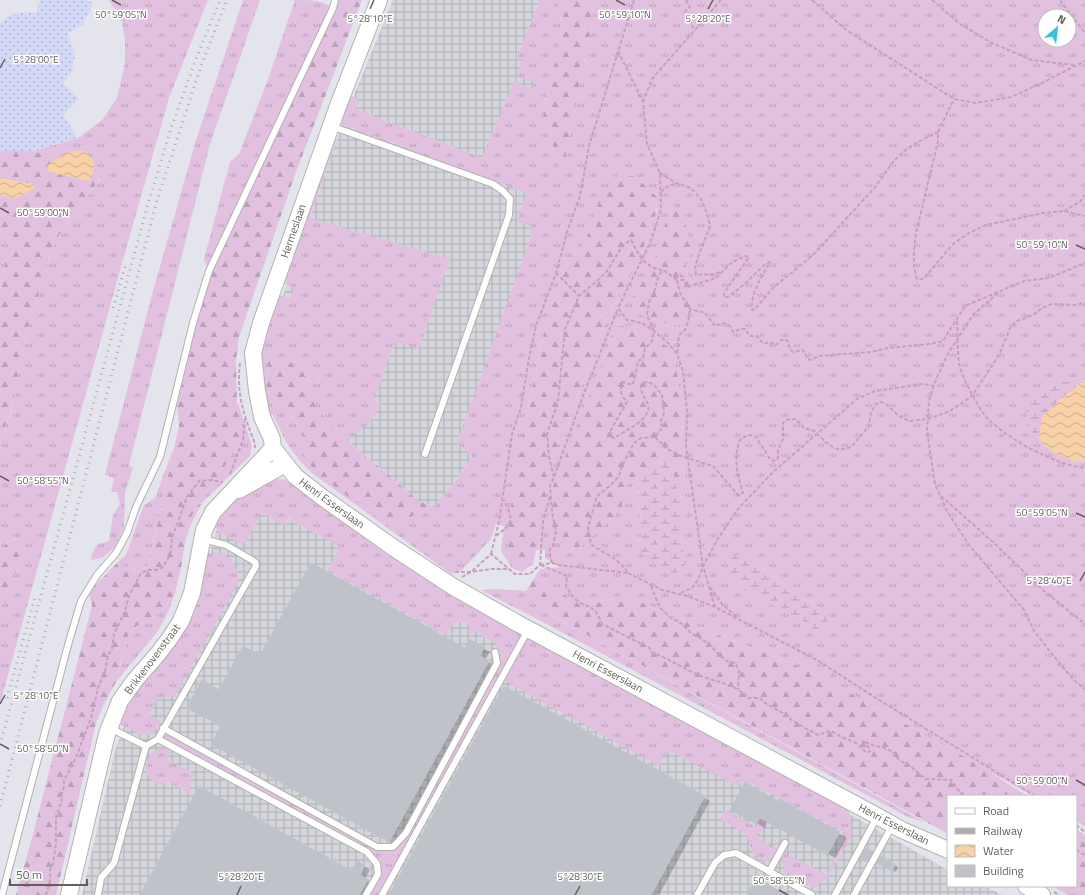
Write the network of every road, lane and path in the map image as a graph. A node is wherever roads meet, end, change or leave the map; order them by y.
1 (335, 0) edge
2 (379, 0) edge
3 (634, 0) edge
4 (686, 0) edge
5 (721, 0) edge
6 (812, 0) edge
7 (932, 0) edge
8 (1060, 0) edge
9 (693, 31) junction
10 (1085, 33) edge
11 (618, 51) junction
12 (1085, 61) edge
13 (1077, 64) junction
14 (954, 99) junction
15 (643, 102) junction
16 (331, 126) junction
17 (938, 132) junction
18 (660, 173) junction
19 (676, 183) junction
20 (661, 192) junction
21 (1085, 195) edge
22 (1064, 211) junction
23 (1085, 216) edge
24 (642, 260) junction
25 (1085, 263) edge
26 (665, 271) junction
27 (722, 271) junction
28 (556, 273) junction
29 (677, 280) junction
30 (1001, 291) junction
31 (579, 296) junction
32 (1085, 303) edge
33 (618, 308) junction
34 (690, 309) junction
35 (957, 319) junction
36 (654, 331) junction
37 (958, 337) junction
38 (678, 354) junction
39 (934, 386) junction
40 (972, 396) junction
41 (245, 418) dead end
42 (928, 419) junction
43 (250, 422) dead end
44 (246, 423) dead end
45 (816, 434) junction
46 (655, 437) junction
47 (273, 448) junction
48 (424, 454) dead end
49 (688, 459) junction
50 (285, 464) junction
51 (1085, 468) edge
52 (229, 476) dead end
53 (554, 477) junction
54 (226, 490) junction
55 (550, 493) junction
56 (940, 495) junction
57 (503, 499) junction
58 (496, 537) junction
59 (203, 538) junction
60 (491, 554) junction
61 (552, 563) junction
62 (540, 564) junction
63 (703, 566) junction
64 (509, 569) junction
65 (450, 571) dead end
66 (471, 572) junction
67 (628, 573) junction
68 (461, 578) dead end
69 (650, 584) junction
70 (708, 585) junction
71 (680, 594) junction
72 (715, 607) junction
73 (740, 620) junction
74 (1085, 624) edge
75 (529, 629) junction
76 (495, 652) dead end
77 (738, 689) junction
78 (1085, 689) edge
79 (110, 728) junction
80 (163, 728) junction
81 (158, 739) junction
82 (146, 746) junction
83 (962, 795) edge
84 (1033, 795) edge
85 (877, 816) junction
86 (892, 824) junction
87 (1077, 826) edge
88 (1085, 832) edge
89 (785, 843) dead end
90 (947, 850) edge
91 (769, 872) junction
92 (1028, 887) edge
93 (2, 895) edge
94 (46, 895) edge
95 (69, 895) edge
96 (98, 895) edge
97 (366, 895) edge
98 (382, 895) edge
99 (697, 895) edge
100 (812, 895) edge
101 (835, 895) edge
102 (854, 895) edge
103 (1042, 895) edge

1 - 93 lane
2 - 16 street, Hermeslaan
3 - 11 path
4 - 9 path
5 - 9 path
6 - 14 path
7 - 13 path
8 - 10 path
9 - 15 path
11 - 15 path
11 - 28 path
12 - 13 path
13 - 14 path
14 - 17 path
15 - 18 path
16 - 47 street, Hermeslaan
16 - 48 lane
17 - 22 path
17 - 27 path
18 - 19 path
18 - 20 path
19 - 20 path
19 - 27 path
20 - 24 path
21 - 22 path
22 - 23 path
24 - 26 path
24 - 31 path
24 - 33 path
25 - 30 path
26 - 29 path
26 - 36 path
27 - 29 path
28 - 31 path
28 - 57 path
29 - 34 path
30 - 35 path
30 - 37 path
31 - 53 path
32 - 40 path
33 - 36 path
33 - 53 path
34 - 35 path
34 - 38 path
35 - 37 path
36 - 38 path
36 - 46 path
37 - 39 path
37 - 40 path
38 - 49 path
39 - 42 path
39 - 45 path
40 - 42 path
40 - 51 path
41 - 52 path
42 - 45 path
42 - 56 path
43 - 44 path
45 - 49 path
45 - 63 path
46 - 49 path
46 - 67 path
47 - 50 street
47 - 54 street, Brikkenovenstraat
49 - 63 path
50 - 54 street, Brikkenovenstraat
50 - 75 street, Henri Esserslaan
53 - 55 path
54 - 59 street, Brikkenovenstraat
54 - 94 path
55 - 61 path
55 - 62 path
56 - 74 path
56 - 78 path
57 - 58 path
57 - 58 path
58 - 60 path
59 - 79 street, Brikkenovenstraat
59 - 80 lane
60 - 64 path
60 - 66 path
61 - 62 path
61 - 67 path
62 - 64 path
62 - 77 path
63 - 70 path
63 - 71 path
64 - 66 path
65 - 66 path
66 - 68 path
67 - 69 path
69 - 71 path
69 - 77 path
70 - 72 path
70 - 73 path
71 - 72 path
72 - 73 path
73 - 84 path
75 - 85 street, Henri Esserslaan
75 - 98 lane
76 - 80 lane
77 - 83 path
79 - 82 lane
79 - 95 street, Brikkenovenstraat
80 - 81 lane
81 - 82 lane
81 - 97 lane
82 - 96 lane
85 - 86 street, Henri Esserslaan
85 - 101 lane
86 - 90 street, Henri Esserslaan
86 - 102 lane
87 - 88 path
89 - 91 lane
91 - 99 lane
91 - 100 lane
92 - 103 street

